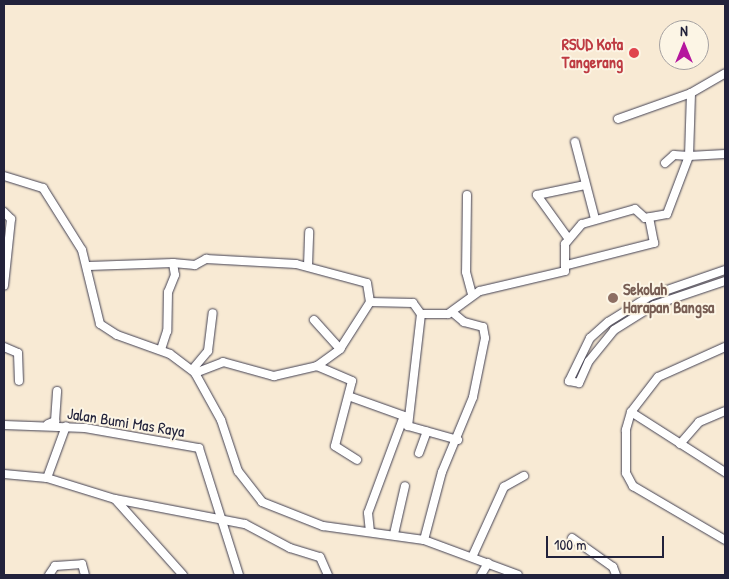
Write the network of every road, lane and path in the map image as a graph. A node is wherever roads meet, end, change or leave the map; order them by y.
1 (725, 73) edge
2 (691, 93) junction
3 (618, 119) dead end
4 (575, 142) dead end
5 (725, 154) edge
6 (689, 156) junction
7 (664, 162) dead end
8 (4, 176) edge
9 (585, 185) junction
10 (467, 195) dead end
11 (4, 212) edge
12 (649, 218) junction
13 (595, 219) junction
14 (308, 232) dead end
15 (568, 238) junction
16 (173, 263) junction
17 (567, 265) junction
18 (89, 266) junction
19 (308, 266) junction
20 (725, 270) edge
21 (725, 282) edge
22 (4, 286) edge
23 (472, 294) junction
24 (370, 302) junction
25 (452, 312) junction
26 (213, 313) dead end
27 (422, 314) junction
28 (314, 320) dead end
29 (608, 322) junction
30 (614, 330) junction
31 (4, 347) edge
32 (725, 347) edge
33 (340, 349) junction
34 (161, 350) junction
35 (317, 366) junction
36 (194, 371) junction
37 (19, 381) dead end
38 (57, 390) dead end
39 (351, 397) junction
40 (725, 411) edge
41 (631, 412) junction
42 (61, 424) junction
43 (4, 425) edge
44 (406, 425) junction
45 (427, 431) junction
46 (458, 440) junction
47 (680, 444) junction
48 (419, 452) dead end
49 (357, 460) dead end
50 (725, 472) edge
51 (4, 474) edge
52 (524, 476) dead end
53 (47, 478) junction
54 (405, 486) dead end
55 (115, 499) junction
56 (225, 521) junction
57 (370, 531) junction
58 (394, 534) junction
59 (572, 538) dead end
60 (424, 540) junction
61 (725, 540) edge
62 (473, 555) junction
63 (488, 563) junction
64 (508, 573) edge
65 (49, 575) edge
66 (85, 575) edge
67 (183, 575) edge
68 (239, 575) edge
69 (328, 575) edge
70 (481, 575) edge
71 (518, 575) edge
72 (616, 575) edge

1 - 2 street
2 - 3 street
2 - 6 street
4 - 9 street
5 - 6 street
6 - 7 street
6 - 12 street
8 - 18 street
9 - 13 street
9 - 15 street
10 - 23 street
11 - 22 street
12 - 13 street
12 - 17 street
13 - 15 street
14 - 19 street
15 - 17 street
16 - 18 street
16 - 19 street
16 - 34 street
17 - 23 street
18 - 34 street
19 - 24 street
20 - 29 street
21 - 30 street
23 - 25 street
24 - 27 street
24 - 33 street
25 - 27 street
25 - 46 street
26 - 36 street
27 - 44 street
28 - 33 street
29 - 30 street
29 - 30 street
31 - 37 street
32 - 41 street
33 - 35 street
34 - 36 street
35 - 36 street
35 - 39 street
36 - 57 street
38 - 42 street
39 - 44 street
39 - 49 street
40 - 47 street
41 - 47 street
41 - 61 street
42 - 43 street, Jalan Bumi Mas Raya
42 - 53 street
42 - 56 street, Jalan Bumi Mas Raya
44 - 45 street
44 - 57 street
45 - 46 street
45 - 48 street
46 - 60 street
47 - 50 street
51 - 53 street
52 - 62 street
53 - 55 street
54 - 58 street
55 - 56 street
55 - 67 street
56 - 68 street, Jalan Bumi Mas Raya
56 - 69 street
57 - 58 street
58 - 60 street
59 - 72 street
60 - 62 street
62 - 63 street
63 - 64 street
63 - 70 street
64 - 71 street
65 - 66 street

